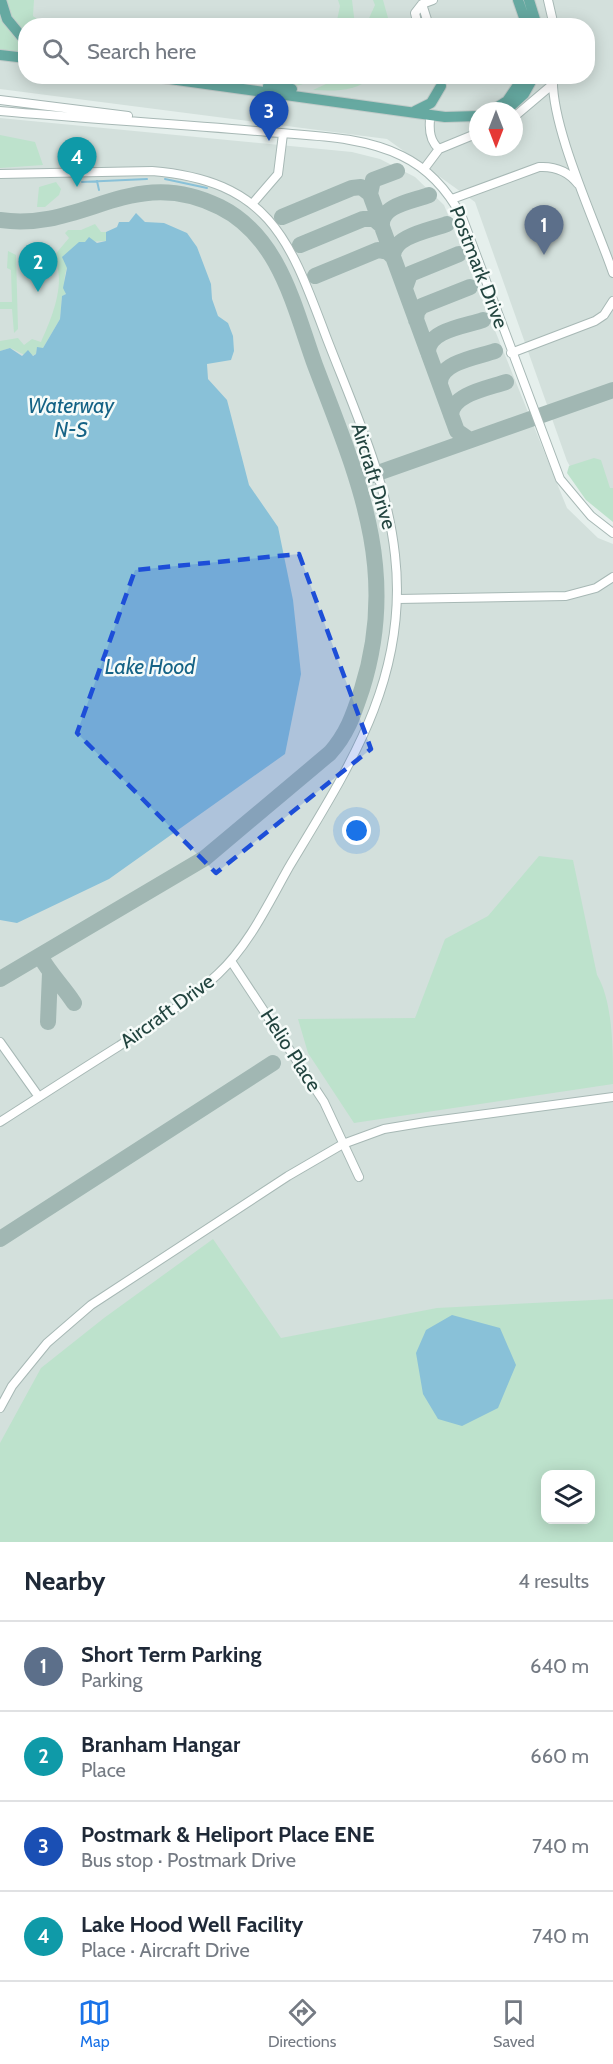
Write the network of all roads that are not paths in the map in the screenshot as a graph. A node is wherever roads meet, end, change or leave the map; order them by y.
1 (1, 0) edge
2 (433, 0) edge
3 (518, 0) edge
4 (529, 0) edge
5 (548, 0) edge
6 (422, 4) junction
7 (416, 18) edge
8 (426, 18) edge
9 (524, 18) edge
10 (535, 18) edge
11 (552, 18) edge
12 (18, 32) edge
13 (0, 55) edge
14 (18, 57) edge
15 (204, 84) edge
16 (251, 84) edge
17 (439, 84) edge
18 (519, 84) edge
19 (530, 84) edge
20 (550, 84) edge
21 (554, 84) edge
22 (292, 89) dead end
23 (540, 96) junction
24 (308, 99) junction
25 (0, 100) edge
26 (505, 102) edge
27 (515, 102) edge
28 (523, 110) edge
29 (0, 111) edge
30 (411, 111) junction
31 (558, 113) junction
32 (469, 117) edge
33 (430, 120) junction
34 (469, 122) edge
35 (206, 126) junction
36 (283, 134) junction
37 (469, 137) edge
38 (438, 149) junction
39 (424, 169) junction
40 (0, 174) edge
41 (584, 191) junction
42 (452, 199) junction
43 (253, 203) junction
44 (613, 273) edge
45 (613, 301) edge
46 (511, 353) junction
47 (613, 533) edge
48 (613, 578) edge
49 (398, 599) junction
50 (231, 961) junction
51 (0, 1042) edge
52 (39, 1097) junction
53 (613, 1097) edge
54 (0, 1122) edge
55 (343, 1144) junction
56 (359, 1177) dead end
57 (0, 1408) edge

1 - 12 main road
2 - 6 street
3 - 9 main road
4 - 10 main road
5 - 11 street
6 - 7 street
6 - 8 street
13 - 14 main road
15 - 24 main road
16 - 22 main road
17 - 30 main road
18 - 26 main road
19 - 27 main road
20 - 23 street
21 - 31 street
23 - 28 street
23 - 31 street
24 - 30 main road
24 - 33 main road
25 - 35 street, Postmark Drive
29 - 35 street, Postmark Drive
30 - 32 main road
31 - 41 street
33 - 34 main road
33 - 38 street
35 - 36 street, Postmark Drive
36 - 39 street, Postmark Drive
36 - 43 street
37 - 38 street
38 - 39 street
39 - 42 street, Postmark Drive
40 - 43 street, Aircraft Drive
41 - 42 street
41 - 44 street
42 - 46 street, Postmark Drive
43 - 49 street, Aircraft Drive
45 - 46 street
46 - 47 street, Postmark Drive
48 - 49 street
49 - 50 street, Aircraft Drive
50 - 52 street, Aircraft Drive
50 - 55 street, Helio Place
51 - 52 street
52 - 54 street, Aircraft Drive
53 - 55 street
55 - 56 street, Helio Place
55 - 57 street

